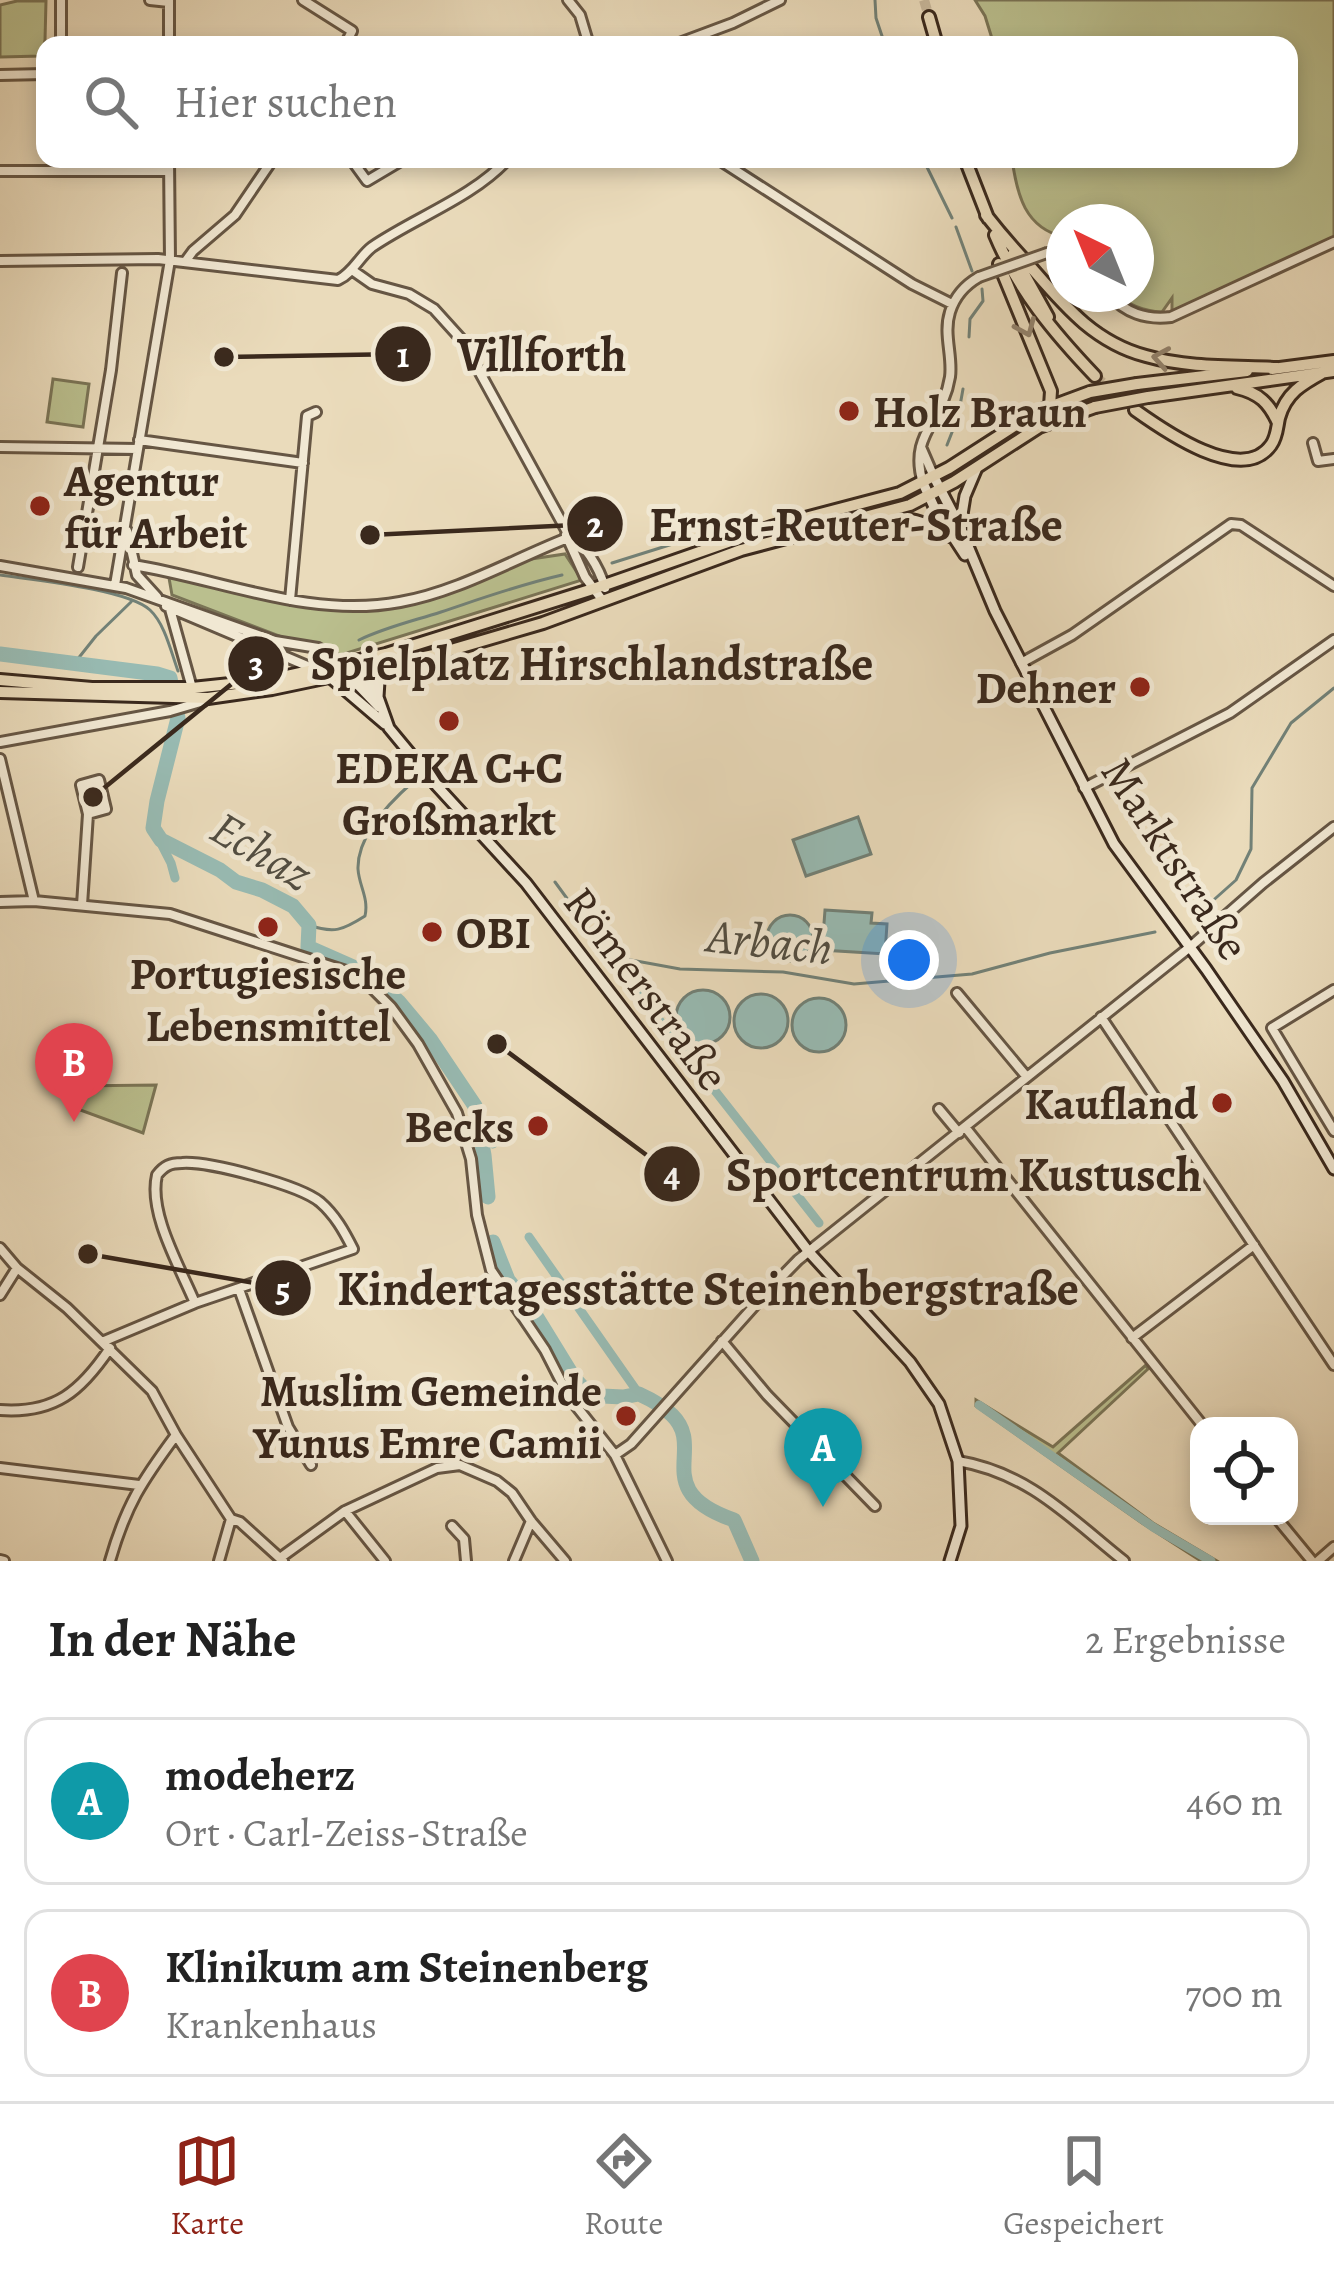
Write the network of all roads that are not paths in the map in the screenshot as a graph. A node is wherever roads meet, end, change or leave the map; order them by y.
1 (61, 0) edge
2 (150, 0) edge
3 (303, 0) edge
4 (568, 0) edge
5 (780, 0) edge
6 (169, 1) edge
7 (929, 16) tunnel mouth
8 (61, 36) edge
9 (169, 36) edge
10 (350, 36) edge
11 (586, 36) edge
12 (697, 36) edge
13 (935, 36) edge
14 (36, 74) edge
15 (0, 75) edge
16 (267, 168) edge
17 (357, 168) edge
18 (388, 168) edge
19 (497, 168) edge
20 (732, 168) edge
21 (968, 168) edge
22 (0, 171) edge
23 (169, 171) joint
24 (986, 215) junction
25 (1006, 241) junction
26 (1334, 242) edge
27 (1046, 253) edge
28 (170, 260) junction
29 (0, 261) edge
30 (147, 261) junction
31 (185, 262) junction
32 (352, 270) junction
33 (122, 273) dead end
34 (166, 282) junction
35 (952, 304) junction
36 (1130, 312) edge
37 (1058, 334) junction
38 (1334, 361) edge
39 (1277, 368) junction
40 (1329, 371) edge
41 (1095, 376) tunnel mouth
42 (1231, 386) junction
43 (1051, 406) junction
44 (1135, 410) tunnel mouth
45 (316, 412) dead end
46 (1278, 423) junction
47 (1313, 443) dead end
48 (139, 445) junction
49 (0, 448) edge
50 (98, 448) junction
51 (1334, 459) edge
52 (303, 463) junction
53 (977, 468) junction
54 (929, 480) junction
55 (934, 493) junction
56 (877, 516) junction
57 (126, 526) junction
58 (960, 527) junction
59 (566, 534) junction
60 (958, 542) junction
61 (134, 565) junction
62 (0, 566) edge
63 (78, 567) dead end
64 (978, 574) junction
65 (115, 585) junction
66 (1334, 586) edge
67 (599, 587) junction
68 (127, 588) junction
69 (158, 598) junction
70 (290, 600) junction
71 (603, 601) junction
72 (169, 607) junction
73 (186, 616) junction
74 (175, 624) junction
75 (1334, 640) edge
76 (1021, 663) junction
77 (389, 666) junction
78 (332, 671) junction
79 (359, 672) junction
80 (0, 680) edge
81 (308, 681) junction
82 (0, 692) edge
83 (346, 692) junction
84 (187, 695) junction
85 (378, 697) junction
86 (169, 700) junction
87 (382, 710) junction
88 (389, 728) junction
89 (0, 742) edge
90 (0, 759) edge
91 (1084, 788) junction
92 (88, 814) junction
93 (1334, 827) edge
94 (0, 902) edge
95 (34, 902) junction
96 (82, 905) junction
97 (1190, 947) junction
98 (1334, 990) edge
99 (956, 993) dead end
100 (1101, 1017) junction
101 (1026, 1076) junction
102 (939, 1108) dead end
103 (962, 1130) junction
104 (1334, 1131) edge
105 (1334, 1169) edge
106 (1254, 1244) junction
107 (0, 1248) edge
108 (809, 1252) junction
109 (17, 1268) junction
110 (239, 1289) junction
111 (0, 1295) edge
112 (194, 1303) junction
113 (1132, 1338) junction
114 (722, 1341) junction
115 (106, 1345) junction
116 (1334, 1365) edge
117 (0, 1409) edge
118 (1196, 1417) edge
119 (176, 1435) junction
120 (615, 1455) junction
121 (958, 1461) junction
122 (311, 1465) dead end
123 (0, 1468) edge
124 (139, 1485) junction
125 (875, 1506) dead end
126 (345, 1511) junction
127 (231, 1519) junction
128 (531, 1521) junction
129 (1283, 1525) edge
130 (452, 1526) dead end
131 (1334, 1547) edge
132 (281, 1559) edge
133 (1118, 1559) edge
134 (110, 1561) edge
135 (219, 1561) edge
136 (386, 1561) edge
137 (466, 1561) edge
138 (514, 1561) edge
139 (565, 1561) edge
140 (667, 1561) edge
141 (950, 1561) edge
142 (1315, 1561) edge

1 - 8 street
2 - 6 street
3 - 10 street
4 - 11 street
5 - 12 street
6 - 9 street
7 - 13 main road
14 - 15 street
16 - 31 street
17 - 18 street
19 - 32 street
20 - 35 street
21 - 24 main road
22 - 23 street
23 - 28 street
24 - 25 main road
24 - 37 main road
24 -> 43 main road
25 - 37 main road
39 -> 25 main road
26 - 36 street
27 - 35 street, bridge
28 - 30 street
28 - 31 street
28 - 34 street
29 - 30 street
30 - 34 street
31 - 32 street
32 - 59 street
33 - 50 street
34 - 48 street
35 - 54 street
37 - 41 main road
38 - 39 main road
39 - 43 main road, bridge
40 - 42 main road
40 - 46 main road
42 - 46 main road
42 - 53 main road, bridge
43 - 54 main road
44 - 46 main road
45 - 52 street
47 - 51 street
48 - 50 street
48 - 52 street
48 - 57 street
49 - 50 street
50 - 63 street
52 - 70 street
53 - 55 main road
53 - 58 main road
54 - 55 main road
54 - 67 main road
55 - 56 main road
55 - 58 main road, Marktstraße
55 - 60 main road, Marktstraße
56 - 60 main road
56 - 71 main road
57 - 61 street
57 - 65 street
58 - 64 main road, Marktstraße
59 - 67 street
59 - 70 street
60 - 64 main road, Marktstraße
61 - 69 street
61 - 70 street
62 - 65 street
64 - 76 main road, Marktstraße
65 - 68 street
66 - 76 street
67 - 71 street
67 - 78 main road
68 - 69 street
68 - 72 street
69 - 78 street
71 - 77 main road
72 - 73 street
72 - 74 street
73 - 74 street
73 - 78 street
74 - 84 street
75 - 91 street
76 - 91 main road, Marktstraße
77 - 79 main road
77 - 85 main road
78 - 79 main road
78 - 81 main road
78 - 83 main road
78 - 84 main road
78 - 87 main road, Römerstraße
79 - 85 main road, Römerstraße
80 - 86 main road
81 - 83 main road
81 - 84 main road
82 - 86 main road
83 - 88 main road
84 - 86 main road
85 - 87 main road, Römerstraße
86 - 89 street
87 - 88 main road, Römerstraße
88 - 108 main road, Römerstraße
90 - 95 street
91 - 97 main road, Marktstraße
92 - 92 street
92 - 96 street
93 - 97 street
94 - 95 street
95 - 96 street
96 - 120 street
97 - 100 street
97 - 105 main road, Marktstraße
98 - 104 street
99 - 101 street
100 - 101 street
100 - 106 street
101 - 103 street
102 - 103 street
103 - 108 street
103 - 113 street
106 - 113 street
106 - 116 street
107 - 109 street
108 - 114 street
108 - 121 main road, Römerstraße
109 - 111 street
109 - 115 street
110 - 112 street
110 - 112 street
110 - 122 street
112 - 115 street
113 - 118 street
114 - 120 street
114 - 125 street
115 - 117 street
115 - 119 street
119 - 124 street
119 - 127 street
120 - 140 street
121 - 133 street
121 - 141 main road, Römerstraße
123 - 124 street
124 - 134 street
126 - 128 street
126 - 132 street
126 - 136 street
127 - 132 street
127 - 135 street
128 - 138 street
128 - 139 street
129 - 142 street
130 - 137 street
131 - 142 street

